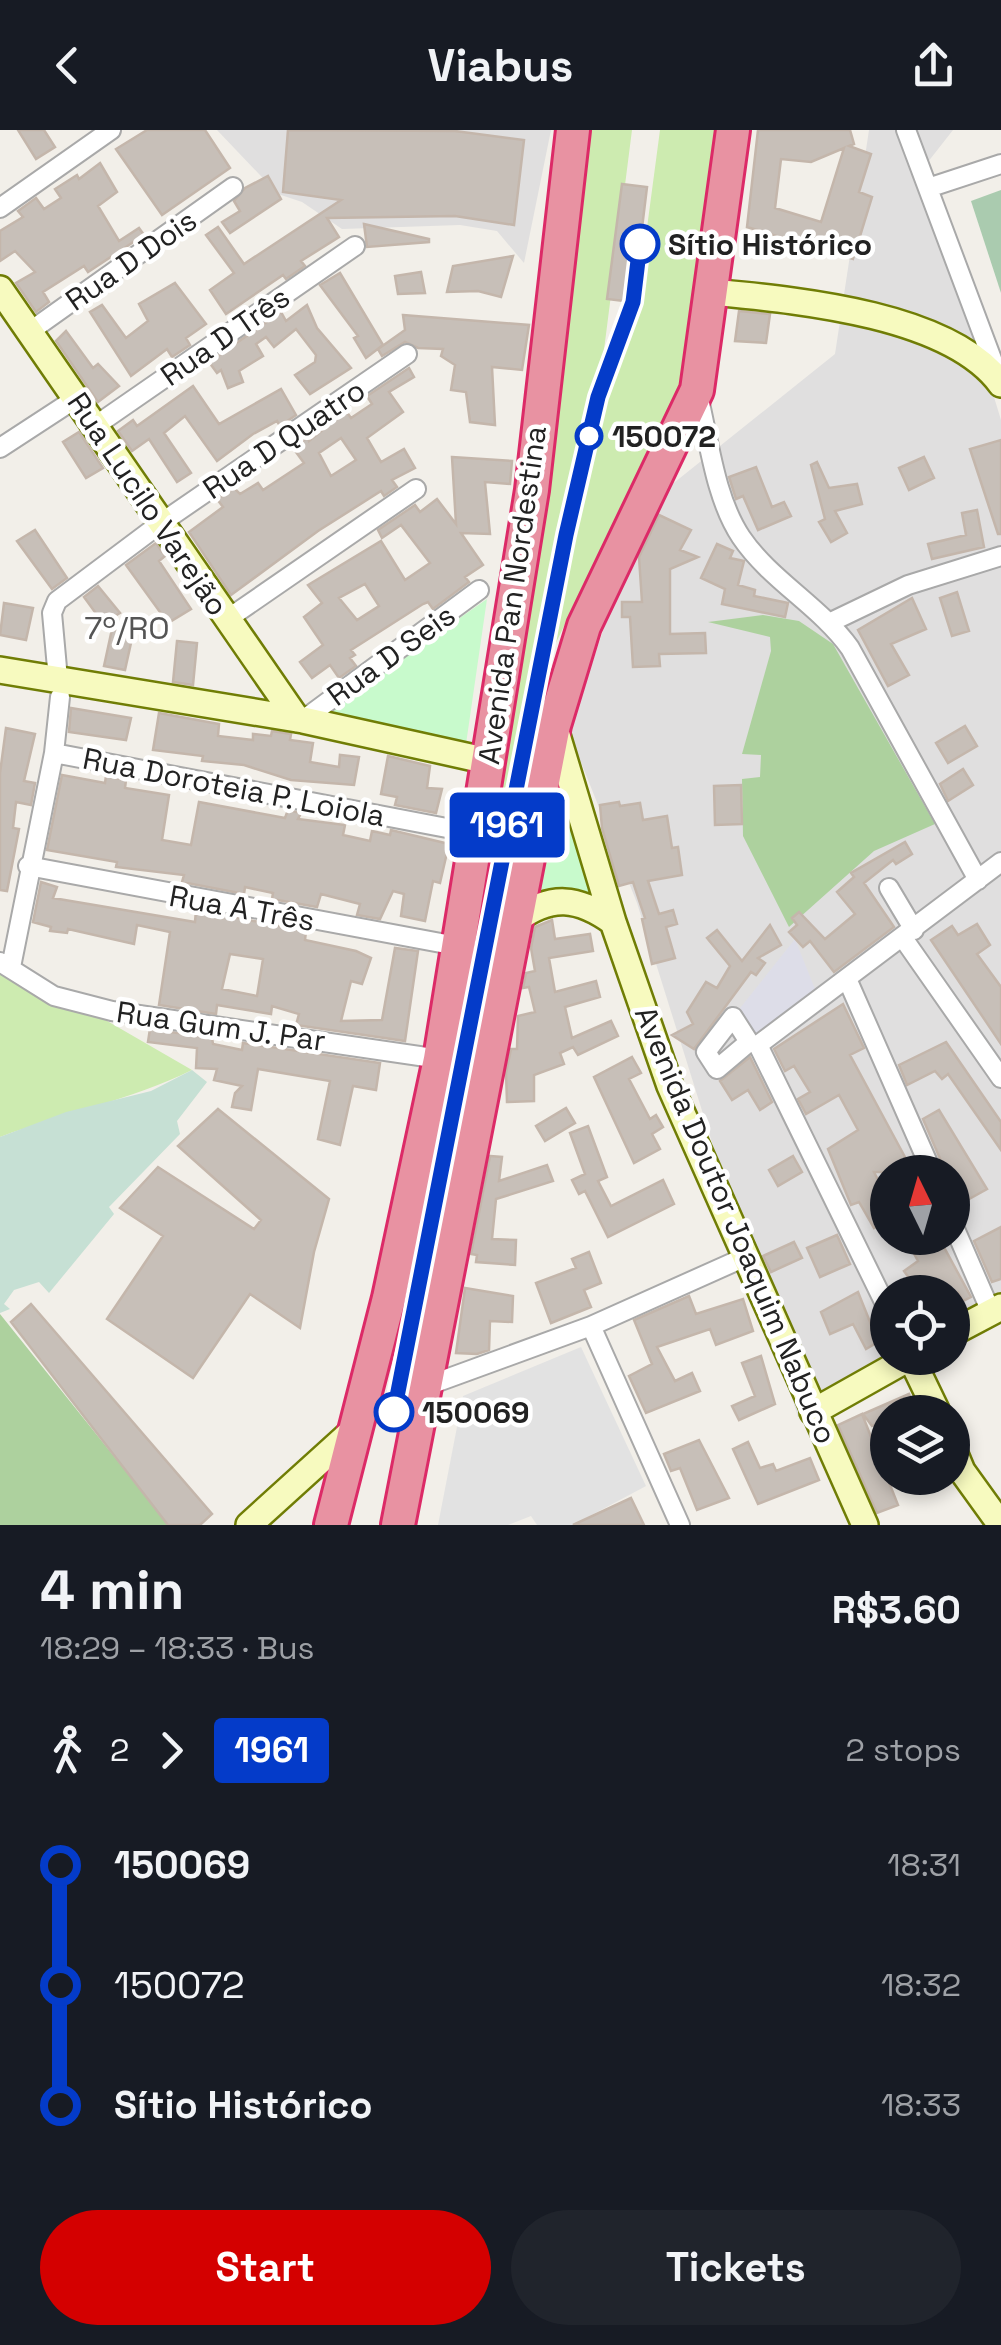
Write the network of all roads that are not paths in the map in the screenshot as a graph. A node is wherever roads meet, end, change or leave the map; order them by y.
1 (111, 130) edge
2 (573, 130) edge
3 (733, 130) edge
4 (906, 130) edge
5 (1001, 164) edge
6 (233, 188) dead end
7 (928, 188) junction
8 (0, 208) edge
9 (355, 246) dead end
10 (0, 289) edge
11 (712, 292) junction
12 (29, 332) junction
13 (407, 354) dead end
14 (1000, 382) edge
15 (697, 390) junction
16 (75, 398) junction
17 (95, 426) junction
18 (0, 448) edge
19 (416, 489) dead end
20 (161, 523) junction
21 (1001, 556) edge
22 (479, 590) dead end
23 (226, 620) junction
24 (832, 622) junction
25 (0, 670) edge
26 (59, 688) junction
27 (300, 719) junction
28 (554, 725) junction
29 (54, 752) junction
30 (488, 761) junction
31 (474, 833) junction
32 (1001, 862) edge
33 (28, 866) junction
34 (978, 880) junction
35 (889, 888) dead end
36 (516, 920) junction
37 (613, 922) junction
38 (908, 934) junction
39 (457, 946) junction
40 (6, 965) edge
41 (848, 981) junction
42 (440, 1058) junction
43 (1001, 1078) edge
44 (925, 1155) edge
45 (969, 1255) edge
46 (743, 1258) junction
47 (871, 1275) edge
48 (996, 1309) edge
49 (970, 1323) edge
50 (591, 1326) junction
51 (879, 1375) edge
52 (424, 1387) junction
53 (813, 1412) junction
54 (356, 1428) junction
55 (970, 1482) edge
56 (249, 1525) edge
57 (332, 1525) edge
58 (398, 1525) edge
59 (680, 1525) edge
60 (865, 1525) edge
61 (1000, 1525) edge

1 - 8 street
2 - 30 highway, Avenida Pan Nordestina
3 - 11 highway, Avenida Pan Nordestina
4 - 7 street
5 - 7 street
6 - 12 street, Rua D Dois
7 - 14 street
9 - 17 street, Rua D Três
10 - 12 street, Rua Lucilo Varejão
11 - 14 street
11 - 15 highway, Avenida Pan Nordestina
12 - 16 street, Rua Lucilo Varejão
13 - 20 street, Rua D Quatro
15 - 24 street
15 - 28 highway, Avenida Pan Nordestina
16 - 17 street, Rua Lucilo Varejão
16 - 18 street
17 - 20 street, Rua Lucilo Varejão
19 - 23 street
20 - 23 street, Rua Lucilo Varejão
20 - 26 street, Rua D Quatro
21 - 24 street
22 - 27 street, Rua D Seis
23 - 27 street, Rua Lucilo Varejão
24 - 34 street
25 - 26 street
26 - 27 street
26 - 29 street
27 - 30 street
28 - 36 highway, Avenida Pan Nordestina
28 - 37 street, Avenida Doutor Joaquim Nabuco
29 - 31 street, Rua Doroteia P. Loiola
29 - 33 street
30 - 31 highway, Avenida Pan Nordestina
31 - 39 highway, Avenida Pan Nordestina
32 - 34 street
33 - 39 street, Rua A Três
33 - 40 street
34 - 38 street
35 - 38 street
36 - 37 street
36 - 52 highway, Avenida Pan Nordestina
37 - 46 street, Avenida Doutor Joaquim Nabuco
38 - 41 street
38 - 43 street
39 - 42 highway, Avenida Pan Nordestina
40 - 42 street, Rua Gum J. Par
41 - 44 street
41 - 47 street
42 - 54 highway, Avenida Pan Nordestina
45 - 48 street
46 - 50 street
46 - 53 street, Avenida Doutor Joaquim Nabuco
48 - 49 street
50 - 52 street
50 - 59 street
51 - 53 street
52 - 58 highway, Avenida Pan Nordestina
53 - 60 street, Avenida Doutor Joaquim Nabuco
54 - 56 street
54 - 57 highway, Avenida Pan Nordestina
55 - 61 street

